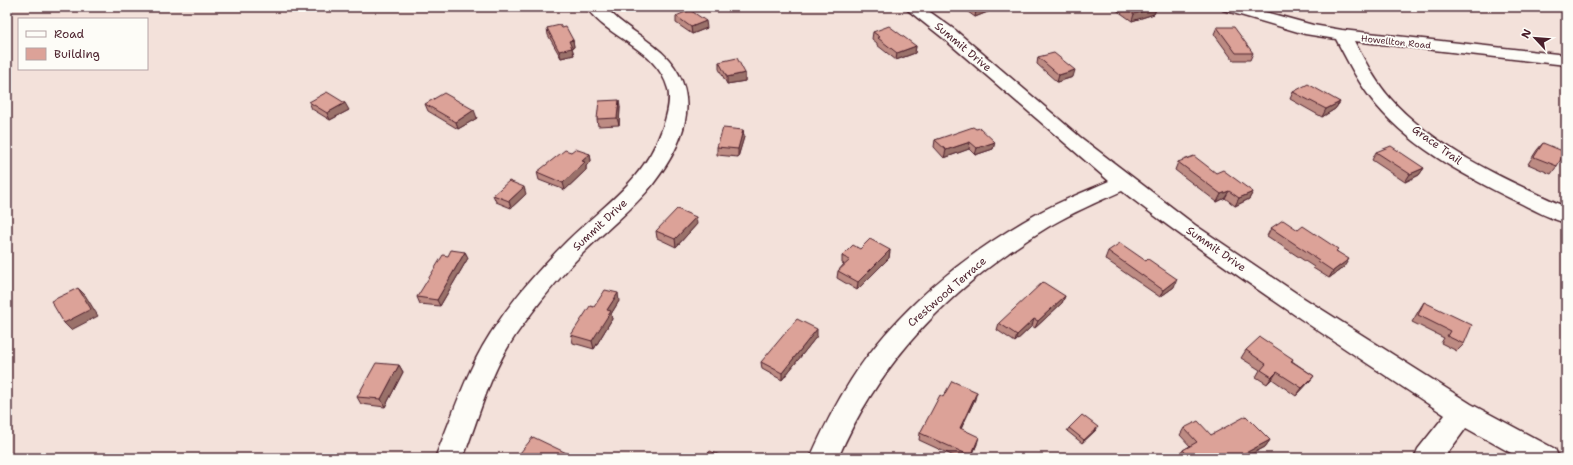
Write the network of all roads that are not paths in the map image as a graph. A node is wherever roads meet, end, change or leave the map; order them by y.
1 (594, 7) edge
2 (912, 7) edge
3 (1229, 7) edge
4 (1342, 35) junction
5 (1566, 60) edge
6 (1124, 182) junction
7 (1566, 216) edge
8 (1462, 412) junction
9 (449, 458) edge
10 (824, 458) edge
11 (1428, 458) edge
12 (1545, 458) edge

1 - 9 street, Summit Drive
2 - 6 street, Summit Drive
3 - 4 street, Howellton Road
4 - 5 street, Howellton Road
4 - 7 street, Grace Trail
6 - 8 street, Summit Drive
6 - 10 street, Crestwood Terrace
8 - 11 street
8 - 12 street, Summit Drive

